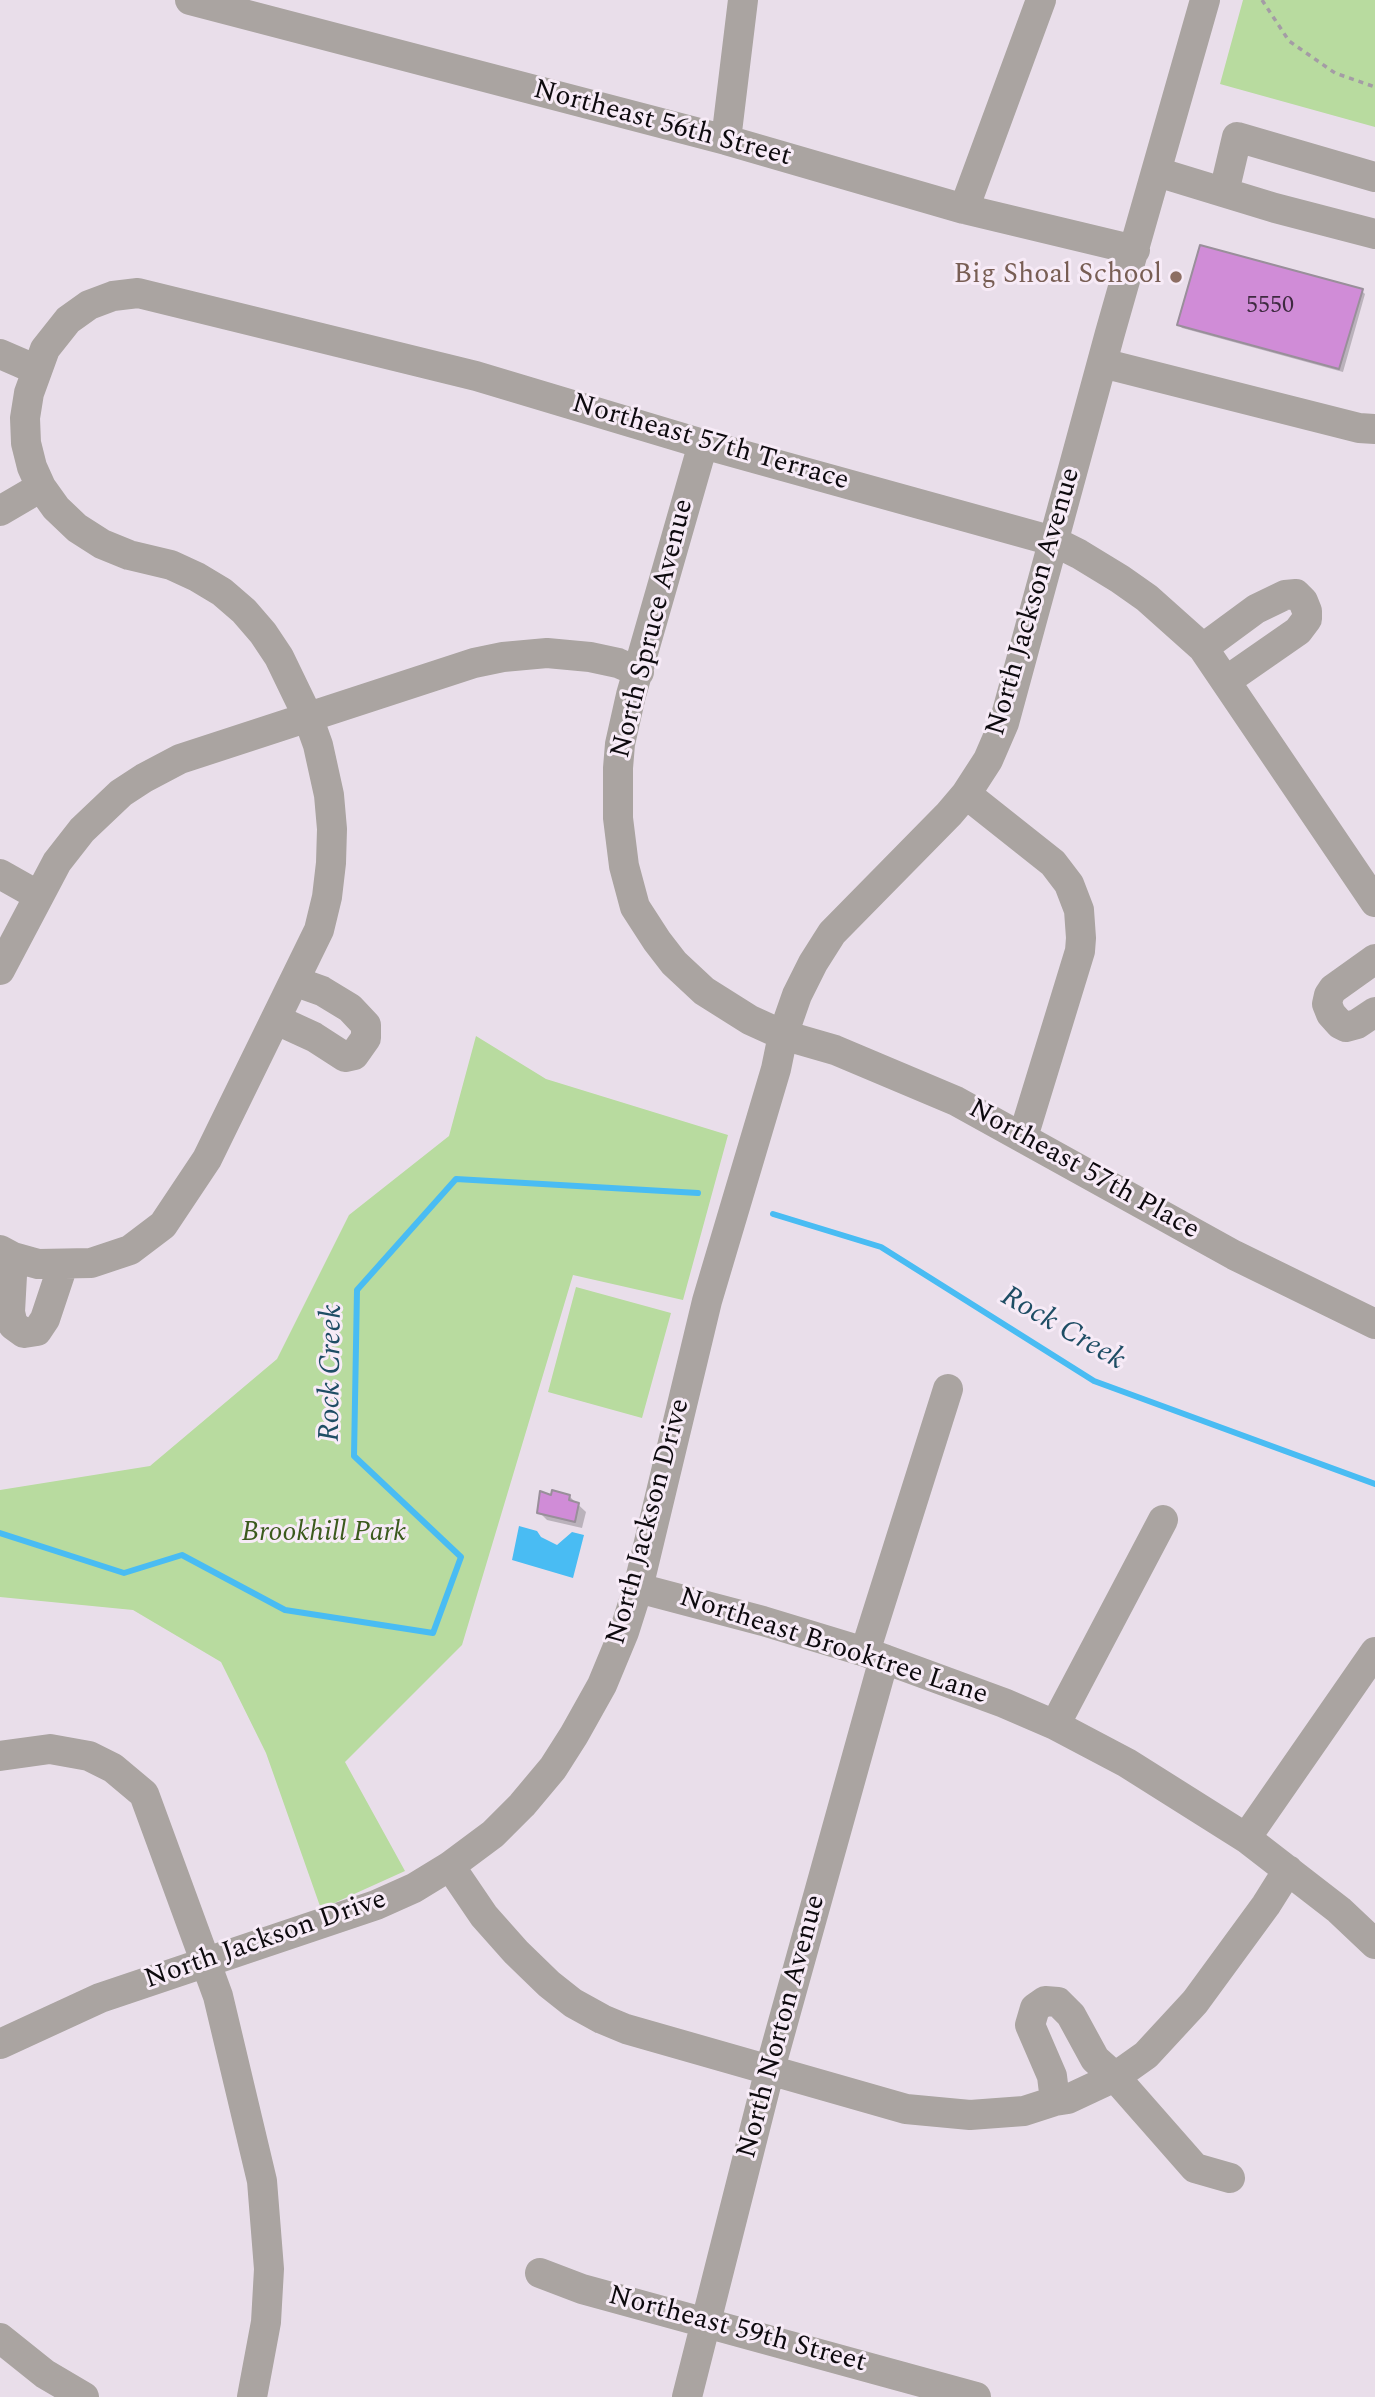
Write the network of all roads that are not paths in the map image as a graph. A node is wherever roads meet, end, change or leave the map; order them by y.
1 (190, 0) edge
2 (743, 0) edge
3 (1041, 0) edge
4 (1205, 0) edge
5 (726, 140) junction
6 (1157, 172) junction
7 (1375, 177) edge
8 (1224, 192) junction
9 (964, 209) junction
10 (1375, 234) edge
11 (1135, 250) junction
12 (0, 354) edge
13 (1102, 363) junction
14 (37, 370) junction
15 (1375, 429) edge
16 (703, 444) junction
17 (41, 487) junction
18 (0, 511) edge
19 (1053, 541) junction
20 (1203, 648) junction
21 (639, 672) junction
22 (1226, 681) junction
23 (308, 718) junction
24 (966, 794) junction
25 (0, 874) edge
26 (39, 896) junction
27 (1375, 902) edge
28 (1375, 959) edge
29 (0, 970) edge
30 (295, 981) junction
31 (1375, 1012) edge
32 (277, 1020) junction
33 (783, 1035) junction
34 (1023, 1137) junction
35 (741, 1185) joint
36 (7, 1254) edge
37 (63, 1265) junction
38 (1375, 1324) edge
39 (948, 1389) dead end
40 (1163, 1520) dead end
41 (638, 1588) junction
42 (1375, 1652) edge
43 (874, 1656) junction
44 (1055, 1725) junction
45 (0, 1756) edge
46 (1246, 1838) junction
47 (450, 1866) junction
48 (1288, 1870) junction
49 (1375, 1944) edge
50 (206, 1963) junction
51 (0, 2044) edge
52 (770, 2068) junction
53 (1115, 2077) junction
54 (1055, 2101) junction
55 (1230, 2178) dead end
56 (540, 2273) dead end
57 (706, 2323) junction
58 (0, 2338) edge
59 (84, 2397) edge
60 (252, 2397) edge
61 (687, 2397) edge
62 (976, 2397) edge

1 - 5 street, Northeast 56th Street
2 - 5 street
3 - 9 street
4 - 6 street, North Jackson Avenue
5 - 9 street, Northeast 56th Street
6 - 8 street
6 - 11 street, North Jackson Avenue
7 - 8 street
8 - 10 street
9 - 11 street, Northeast 56th Street
11 - 13 street, North Jackson Avenue
12 - 14 street
13 - 15 street
13 - 19 street, North Jackson Avenue
14 - 16 street, Northeast 57th Terrace
14 - 17 street, Northeast 57th Terrace
16 - 19 street, Northeast 57th Terrace
16 - 21 street, North Spruce Avenue
17 - 18 street
17 - 23 street, Northeast 57th Terrace
19 - 20 street, Northeast 57th Terrace
19 - 24 street, North Jackson Avenue
20 - 22 street, Northeast 57th Terrace
20 - 22 street
21 - 23 street
21 - 33 street, North Spruce Avenue
22 - 27 street, Northeast 57th Terrace
23 - 26 street
23 - 30 street, Northeast 57th Terrace
24 - 33 street, North Jackson Avenue
24 - 34 street
25 - 26 street
26 - 29 street
28 - 31 street
30 - 32 street, Northeast 57th Terrace
30 - 32 street
32 - 37 street, Northeast 57th Terrace
33 - 34 street, Northeast 57th Place
33 - 35 street, North Jackson Avenue
34 - 38 street, Northeast 57th Place
35 - 41 street, North Jackson Drive
36 - 37 street, Northeast 57th Terrace
36 - 37 street
39 - 43 street, North Norton Avenue
40 - 44 street
41 - 43 street, Northeast Brooktree Lane
41 - 47 street, North Jackson Drive
42 - 46 street
43 - 44 street, Northeast Brooktree Lane
43 - 52 street, North Norton Avenue
44 - 46 street, Northeast Brooktree Lane
45 - 50 street
46 - 48 street, Northeast Brooktree Lane
47 - 50 street, North Jackson Drive
47 - 52 street
48 - 49 street, Northeast Brooktree Lane
48 - 53 street
50 - 51 street, North Jackson Drive
50 - 60 street
52 - 54 street
52 - 57 street, North Norton Avenue
53 - 54 street
53 - 54 street
53 - 55 street
56 - 57 street, Northeast 59th Street
57 - 61 street, North Norton Avenue
57 - 62 street, Northeast 59th Street
58 - 59 street

